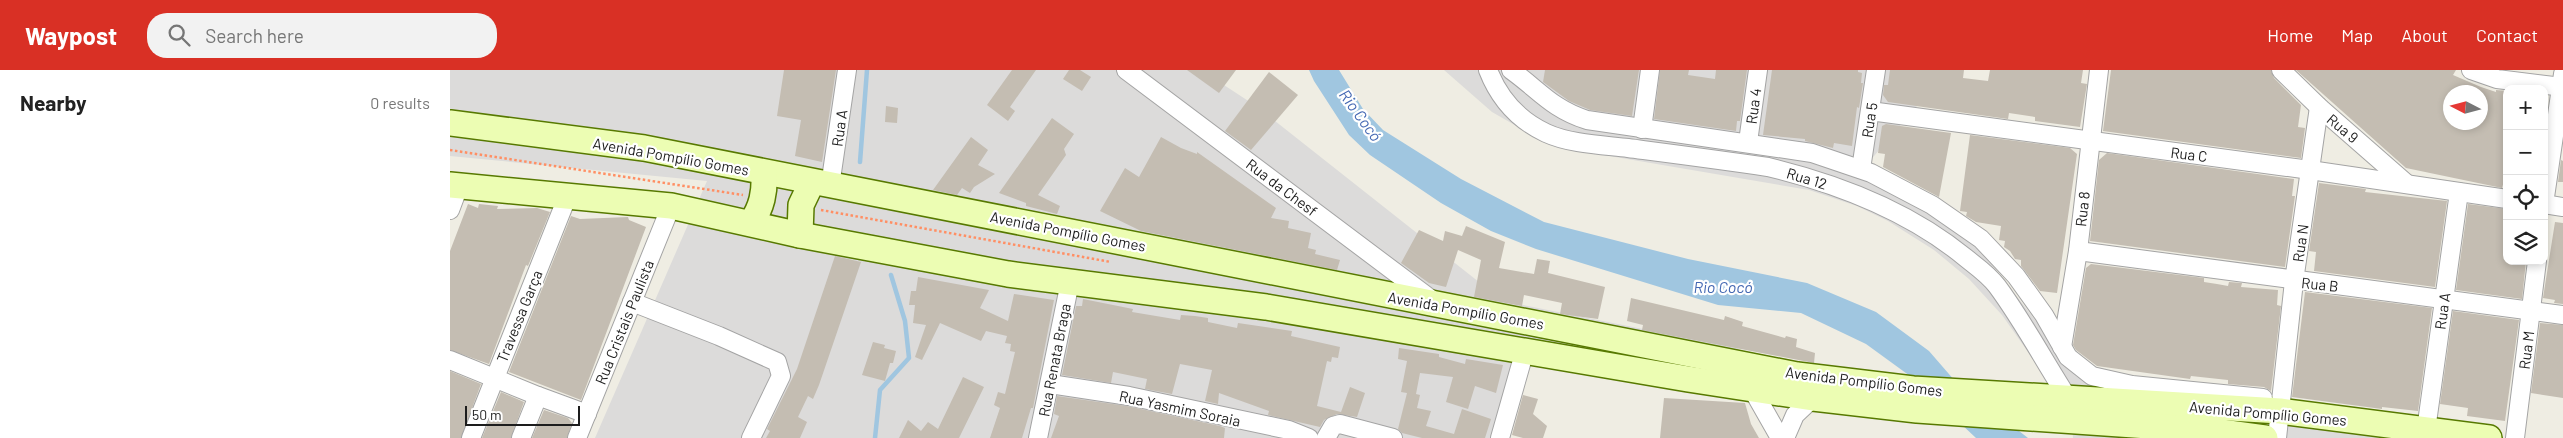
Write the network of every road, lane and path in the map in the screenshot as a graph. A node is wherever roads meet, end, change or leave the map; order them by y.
1 (847, 70) edge
2 (1126, 70) edge
3 (1488, 70) edge
4 (1511, 70) edge
5 (1650, 70) edge
6 (1758, 70) edge
7 (1876, 70) edge
8 (2099, 70) edge
9 (2281, 70) edge
10 (2470, 70) edge
11 (1530, 76) edge
12 (2562, 83) edge
13 (2319, 108) junction
14 (1870, 111) junction
15 (450, 123) edge
16 (1642, 128) junction
17 (1748, 142) junction
18 (2089, 142) junction
19 (450, 150) edge
20 (1861, 169) junction
21 (2310, 170) junction
22 (764, 173) junction
23 (2548, 177) edge
24 (821, 184) junction
25 (2407, 184) junction
26 (454, 186) edge
27 (2459, 192) junction
28 (568, 195) junction
29 (763, 198) junction
30 (2503, 198) edge
31 (801, 205) junction
32 (2548, 205) edge
33 (671, 206) junction
34 (2563, 207) edge
35 (450, 210) edge
36 (751, 222) junction
37 (800, 235) junction
38 (1051, 239) junction
39 (2078, 251) junction
40 (1116, 263) dead end
41 (2537, 265) edge
42 (1044, 279) junction
43 (2294, 281) junction
44 (1070, 282) junction
45 (2444, 298) junction
46 (632, 302) junction
47 (1438, 305) junction
48 (2531, 310) junction
49 (2563, 315) edge
50 (2062, 347) junction
51 (1525, 350) junction
52 (450, 360) edge
53 (493, 379) junction
54 (1050, 384) junction
55 (1751, 387) junction
56 (538, 396) junction
57 (1813, 398) junction
58 (1915, 400) junction
59 (2060, 405) junction
60 (2280, 405) junction
61 (587, 414) junction
62 (2111, 430) edge
63 (2426, 430) junction
64 (1329, 432) edge
65 (2207, 434) edge
66 (471, 438) edge
67 (521, 438) edge
68 (577, 438) edge
69 (751, 438) edge
70 (1038, 438) edge
71 (1309, 438) edge
72 (1393, 438) edge
73 (1500, 438) edge
74 (1780, 438) edge
75 (1785, 438) edge
76 (2265, 438) edge
77 (2277, 438) edge
78 (2489, 438) edge
79 (2515, 438) edge

1 - 24 street, Rua A
2 - 47 street, Rua da Chesf
3 - 59 street, Rua 12
4 - 11 street, Rua 12
5 - 16 street
6 - 17 street, Rua 4
7 - 14 street, Rua 5
8 - 18 street, Rua 8
9 - 13 street, Rua 9
10 - 12 street
11 - 16 street, Rua 12
12 - 23 street
13 - 21 street, Rua N
13 - 25 street, Rua 9
14 - 18 street, Rua C
14 - 20 street, Rua 5
15 - 22 main road, Avenida Pompílio Gomes
16 - 17 street, Rua 12
17 - 20 street, Rua 12
18 - 21 street, Rua C
18 - 39 street, Rua 8
19 - 29 path, Avenida Pompílio Gomes
20 - 50 street, Rua 12
21 - 25 street, Rua C
21 - 43 street, Rua N
22 - 24 main road, Avenida Pompílio Gomes
22 - 29 main road
24 - 31 main road
24 - 38 main road, Avenida Pompílio Gomes
25 - 27 street, Rua C
26 - 28 main road, Avenida Pompílio Gomes
26 - 35 street
27 - 30 street, Rua C
27 - 45 street, Rua A
28 - 33 main road, Avenida Pompílio Gomes
28 - 53 street, Travessa Garça
29 - 36 main road
31 - 37 main road
31 - 38 path, Avenida Pompílio Gomes
32 - 34 street
33 - 36 main road, Avenida Pompílio Gomes
33 - 46 street, Rua Cristais Paulista
36 - 37 main road, Avenida Pompílio Gomes
37 - 42 main road, Avenida Pompílio Gomes
38 - 40 path, Avenida Pompílio Gomes
38 - 42 path
38 - 47 main road, Avenida Pompílio Gomes
39 - 43 street, Rua B
39 - 50 street, Rua 8
41 - 48 street, Rua M
42 - 44 main road, Avenida Pompílio Gomes
43 - 45 street, Rua B
43 - 60 street, Rua N
44 - 51 main road, Avenida Pompílio Gomes
44 - 54 street, Rua Renata Braga
45 - 48 street, Rua B
45 - 63 street, Rua A
46 - 61 street, Rua Cristais Paulista
46 - 69 street
47 - 58 main road, Avenida Pompílio Gomes
48 - 49 street, Rua B
48 - 79 street, Rua M
50 - 60 street
51 - 55 main road, Avenida Pompílio Gomes
51 - 73 street
52 - 53 street
53 - 56 street
53 - 66 street, Travessa Garça
54 - 70 street, Rua Renata Braga
54 - 71 street, Rua Yasmim Soraia
55 - 57 main road, Avenida Pompílio Gomes
55 - 74 street
56 - 61 street
56 - 67 street
57 - 58 main road, Avenida Pompílio Gomes
57 - 75 street
58 - 59 main road, Avenida Pompílio Gomes
59 - 60 main road, Avenida Pompílio Gomes
59 - 62 main road, Avenida Pompílio Gomes
60 - 63 main road, Avenida Pompílio Gomes
60 - 77 street, Rua N
61 - 68 street, Rua Cristais Paulista
62 - 65 main road, Avenida Pompílio Gomes
63 - 78 main road, Avenida Pompílio Gomes
64 - 72 street
65 - 76 main road, Avenida Pompílio Gomes

